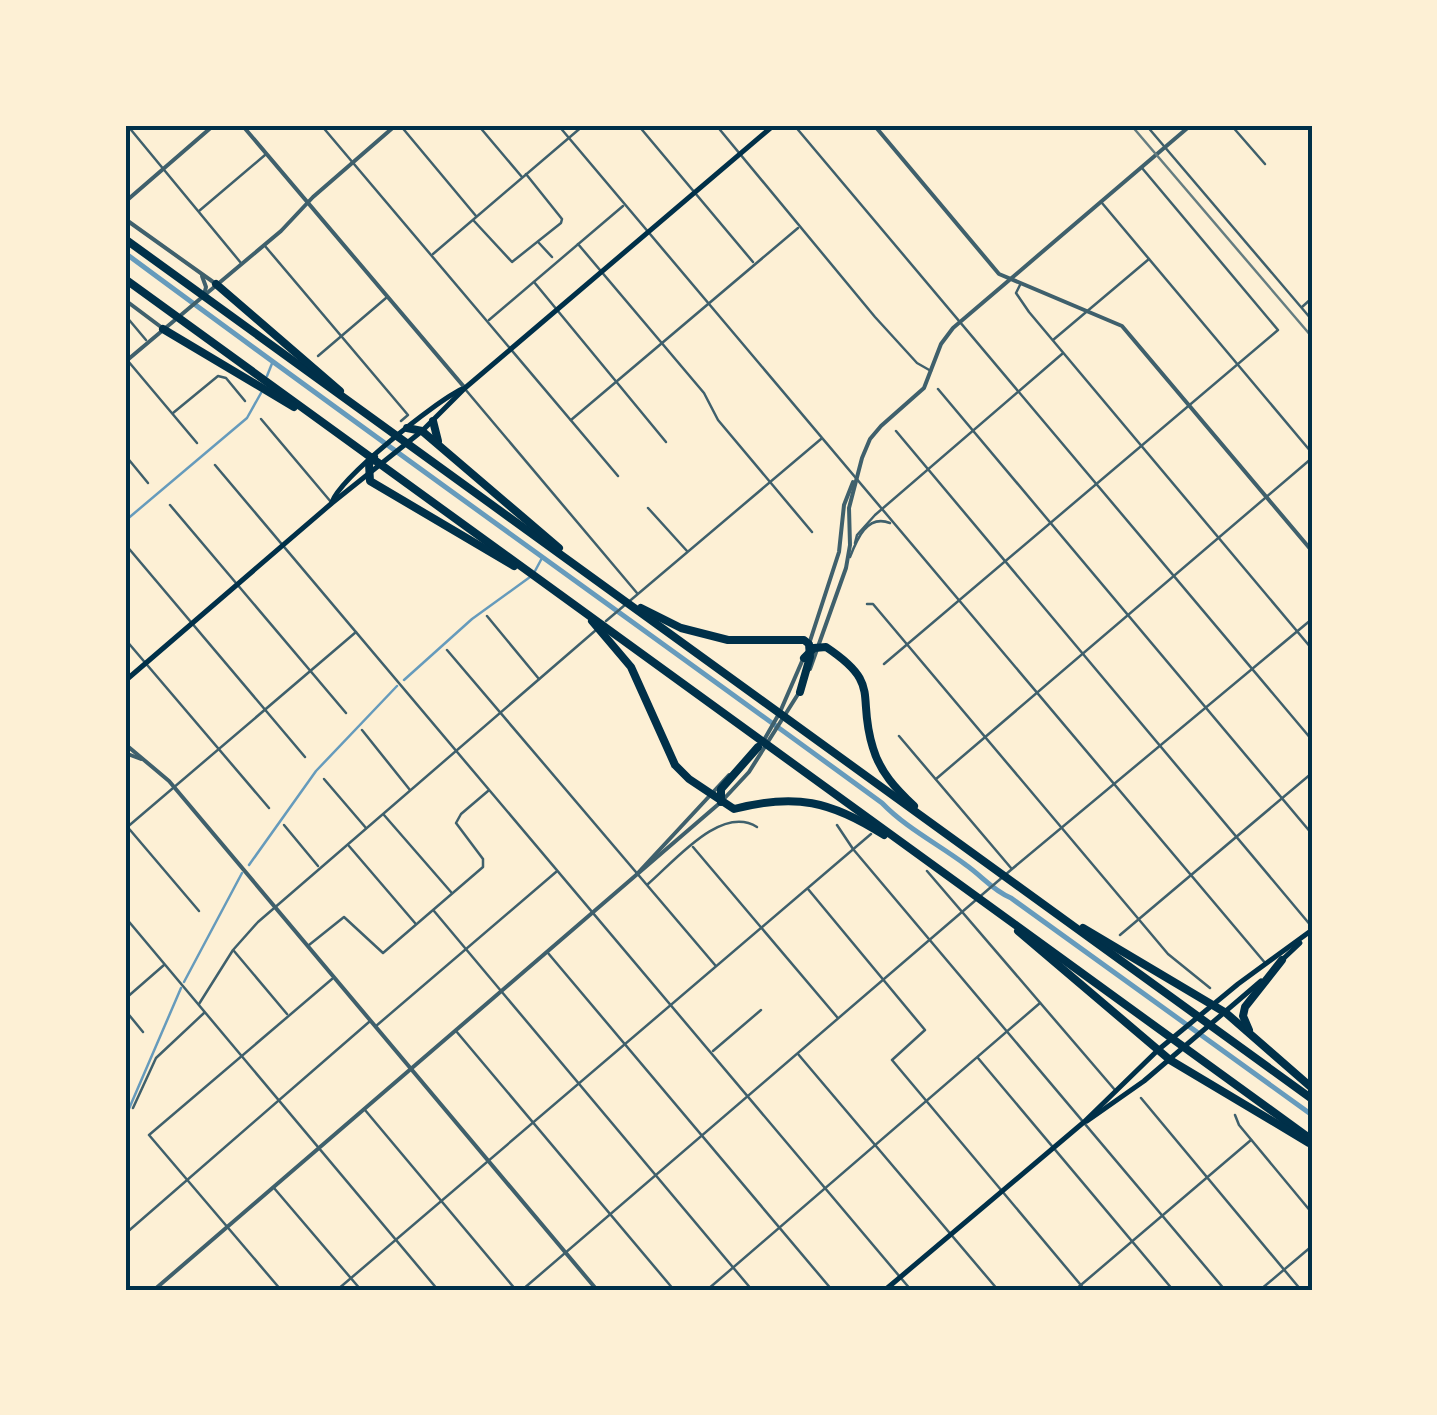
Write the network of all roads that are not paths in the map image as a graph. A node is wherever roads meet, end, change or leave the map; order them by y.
1 (128, 125) edge
2 (214, 125) edge
3 (242, 125) edge
4 (320, 125) edge
5 (398, 125) edge
6 (478, 125) edge
7 (558, 125) edge
8 (584, 125) edge
9 (638, 125) edge
10 (716, 125) edge
11 (774, 125) edge
12 (794, 125) edge
13 (874, 125) edge
14 (1146, 125) edge
15 (1191, 125) edge
16 (1231, 125) edge
17 (569, 138) junction
18 (1165, 147) junction
19 (740, 153) junction
20 (266, 154) junction
21 (352, 162) junction
22 (1265, 164) dead end
23 (1142, 167) junction
24 (165, 169) junction
25 (524, 176) junction
26 (694, 192) junction
27 (125, 202) edge
28 (308, 202) junction
29 (1101, 202) junction
30 (624, 205) junction
31 (198, 211) junction
32 (475, 218) junction
33 (125, 219) edge
34 (799, 227) junction
35 (648, 232) junction
36 (125, 239) edge
37 (538, 242) junction
38 (264, 244) junction
39 (578, 244) junction
40 (432, 256) junction
41 (552, 257) dead end
42 (1150, 258) junction
43 (242, 263) junction
44 (754, 264) junction
45 (602, 272) junction
46 (202, 274) junction
47 (125, 279) edge
48 (1009, 280) junction
49 (534, 282) junction
50 (216, 284) junction
51 (1020, 284) junction
52 (204, 295) junction
53 (388, 296) junction
54 (1312, 298) edge
55 (125, 300) edge
56 (709, 304) junction
57 (1301, 308) junction
58 (556, 310) junction
59 (1087, 310) junction
60 (125, 315) edge
61 (1312, 320) edge
62 (487, 321) junction
63 (959, 322) junction
64 (163, 329) junction
65 (342, 336) junction
66 (1052, 340) junction
67 (148, 342) junction
68 (662, 343) junction
69 (511, 349) junction
70 (1064, 353) junction
71 (318, 356) dead end
72 (126, 361) edge
73 (1238, 364) junction
74 (932, 371) junction
75 (616, 382) junction
76 (465, 388) junction
77 (938, 389) dead end
78 (1018, 392) junction
79 (246, 401) dead end
80 (1189, 406) junction
81 (172, 414) junction
82 (262, 419) dead end
83 (373, 420) junction
84 (570, 420) junction
85 (432, 421) junction
86 (404, 424) junction
87 (422, 431) junction
88 (896, 431) dead end
89 (973, 431) junction
90 (336, 433) junction
91 (822, 438) junction
92 (666, 442) dead end
93 (197, 443) dead end
94 (1141, 446) junction
95 (125, 454) edge
96 (374, 456) junction
97 (1312, 456) edge
98 (455, 458) junction
99 (215, 464) dead end
100 (928, 469) junction
101 (618, 476) dead end
102 (368, 477) junction
103 (856, 479) junction
104 (770, 482) junction
105 (148, 483) dead end
106 (1096, 484) junction
107 (1266, 497) junction
108 (332, 503) junction
109 (170, 505) dead end
110 (648, 508) dead end
111 (882, 509) junction
112 (1050, 523) junction
113 (895, 525) junction
114 (812, 532) dead end
115 (1218, 539) junction
116 (855, 543) junction
117 (125, 544) edge
118 (282, 545) junction
119 (1312, 551) edge
120 (688, 552) junction
121 (1005, 562) junction
122 (846, 568) junction
123 (588, 574) junction
124 (1174, 577) junction
125 (236, 584) junction
126 (553, 588) junction
127 (612, 592) junction
128 (638, 594) junction
129 (570, 600) junction
130 (958, 601) junction
131 (867, 604) dead end
132 (486, 616) dead end
133 (1129, 616) junction
134 (1312, 619) edge
135 (192, 623) junction
136 (356, 632) junction
137 (1298, 632) junction
138 (125, 639) edge
139 (907, 645) junction
140 (820, 646) junction
141 (1312, 649) edge
142 (447, 650) dead end
143 (808, 651) junction
144 (1083, 654) junction
145 (146, 663) junction
146 (884, 664) dead end
147 (1252, 670) junction
148 (310, 671) junction
149 (539, 679) junction
150 (125, 681) edge
151 (800, 692) junction
152 (1037, 694) junction
153 (1207, 709) junction
154 (264, 710) junction
155 (346, 713) dead end
156 (500, 714) junction
157 (782, 716) junction
158 (362, 730) dead end
159 (899, 736) dead end
160 (985, 738) junction
161 (1312, 740) edge
162 (764, 743) junction
163 (125, 744) edge
164 (1161, 748) junction
165 (219, 749) junction
166 (457, 750) junction
167 (125, 753) edge
168 (305, 758) dead end
169 (145, 760) junction
170 (1312, 774) edge
171 (936, 779) junction
172 (324, 780) dead end
173 (1114, 785) junction
174 (174, 787) junction
175 (410, 790) junction
176 (489, 790) junction
177 (710, 793) junction
178 (1282, 798) junction
179 (721, 802) junction
180 (269, 808) dead end
181 (384, 814) junction
182 (284, 825) dead end
183 (837, 825) dead end
184 (126, 827) edge
185 (757, 827) dead end
186 (366, 828) junction
187 (1061, 828) junction
188 (943, 832) junction
189 (871, 834) dead end
190 (1312, 834) edge
191 (1236, 838) junction
192 (348, 844) junction
193 (692, 846) junction
194 (852, 849) junction
195 (320, 868) junction
196 (931, 869) junction
197 (1012, 869) junction
198 (557, 871) junction
199 (637, 874) junction
200 (1190, 876) junction
201 (646, 885) junction
202 (806, 887) junction
203 (452, 894) junction
204 (977, 895) junction
205 (1036, 899) junction
206 (275, 907) junction
207 (199, 911) dead end
208 (434, 911) junction
209 (964, 911) junction
210 (592, 912) junction
211 (125, 917) edge
212 (1138, 920) junction
213 (416, 925) junction
214 (760, 926) junction
215 (1312, 929) edge
216 (1120, 935) dead end
217 (930, 940) junction
218 (307, 947) junction
219 (467, 949) junction
220 (233, 950) junction
221 (546, 952) junction
222 (1282, 960) junction
223 (165, 964) junction
224 (1266, 964) junction
225 (715, 965) junction
226 (333, 978) junction
227 (883, 980) junction
228 (1210, 988) dead end
229 (502, 990) junction
230 (125, 999) edge
231 (1040, 1003) junction
232 (198, 1004) junction
233 (669, 1005) junction
234 (1214, 1005) junction
235 (125, 1010) edge
236 (761, 1010) dead end
237 (206, 1012) junction
238 (1226, 1013) junction
239 (289, 1016) junction
240 (838, 1018) junction
241 (370, 1021) junction
242 (1213, 1024) junction
243 (375, 1027) junction
244 (455, 1030) junction
245 (1008, 1031) junction
246 (143, 1032) dead end
247 (1174, 1037) junction
248 (1254, 1038) junction
249 (624, 1044) junction
250 (1158, 1050) junction
251 (710, 1053) junction
252 (797, 1053) junction
253 (242, 1055) junction
254 (978, 1057) junction
255 (1170, 1060) junction
256 (410, 1069) junction
257 (578, 1083) junction
258 (1312, 1088) edge
259 (1116, 1092) junction
260 (747, 1096) junction
261 (1141, 1098) dead end
262 (280, 1099) junction
263 (1312, 1100) edge
264 (926, 1102) junction
265 (134, 1106) dead end
266 (364, 1108) junction
267 (1234, 1115) dead end
268 (533, 1122) junction
269 (1084, 1122) junction
270 (701, 1135) junction
271 (1252, 1140) junction
272 (1312, 1142) edge
273 (875, 1146) junction
274 (319, 1147) junction
275 (1054, 1148) junction
276 (488, 1161) junction
277 (655, 1175) junction
278 (1206, 1177) junction
279 (187, 1180) junction
280 (273, 1187) junction
281 (826, 1188) junction
282 (1001, 1191) junction
283 (442, 1201) junction
284 (610, 1213) junction
285 (1312, 1213) edge
286 (1162, 1215) junction
287 (226, 1227) junction
288 (779, 1228) junction
289 (125, 1234) edge
290 (951, 1234) junction
291 (396, 1240) junction
292 (1132, 1241) junction
293 (1312, 1246) edge
294 (565, 1253) junction
295 (733, 1268) junction
296 (1284, 1270) junction
297 (901, 1277) junction
298 (351, 1278) junction
299 (1081, 1285) junction
300 (154, 1290) edge
301 (280, 1290) edge
302 (337, 1290) edge
303 (361, 1290) edge
304 (438, 1290) edge
305 (519, 1290) edge
306 (597, 1290) edge
307 (674, 1290) edge
308 (706, 1290) edge
309 (752, 1290) edge
310 (832, 1290) edge
311 (886, 1290) edge
312 (911, 1290) edge
313 (998, 1290) edge
314 (1076, 1290) edge
315 (1085, 1290) edge
316 (1173, 1290) edge
317 (1225, 1290) edge
318 (1260, 1290) edge
319 (1301, 1290) edge

1 - 24 street
2 - 24 street
3 - 20 street
4 - 21 street
5 - 21 street
5 - 32 street
6 - 25 street
7 - 17 street
8 - 17 street
9 - 26 street
10 - 19 street
11 - 19 main road
12 - 63 street
13 - 48 street
14 - 18 street
15 - 18 street
16 - 22 street
17 - 25 street
17 - 30 street
18 - 23 street
18 - 57 street
19 - 26 main road
19 - 34 street
20 - 28 street
20 - 31 street
21 - 28 street
21 - 40 street
23 - 29 street
23 - 73 street
24 - 27 street
24 - 31 street
25 - 32 street
25 - 37 street
26 - 35 main road
26 - 44 street
28 - 38 street
28 - 53 street
29 - 42 street
29 - 48 street
30 - 35 street
30 - 39 street
31 - 43 street
32 - 37 street
32 - 40 street
33 - 46 street
34 - 44 street
34 - 74 street
35 - 45 main road
35 - 56 street
36 - 83 highway
37 - 41 street
38 - 43 street
38 - 65 street
39 - 45 street
39 - 49 street
40 - 62 street
42 - 59 street
42 - 73 street
43 - 50 street
44 - 56 street
45 - 58 main road
45 - 68 street
46 - 50 street
46 - 52 street
47 - 90 highway
48 - 51 street
48 - 63 street
49 - 58 street
49 - 62 street
50 - 52 street
50 - 83 highway
51 - 59 street
51 - 66 street
52 - 64 street
53 - 65 street
53 - 76 street
54 - 57 street
55 - 64 street
56 - 68 street
56 - 91 street
57 - 61 street
58 - 69 main road
58 - 75 street
59 - 66 street
59 - 80 street
60 - 67 street
62 - 69 street
63 - 74 street
63 - 78 street
64 - 67 street
64 - 90 highway
65 - 71 street
65 - 86 street
66 - 70 street
67 - 72 street
68 - 75 street
68 - 104 street
69 - 76 main road
69 - 84 street
70 - 78 street
70 - 94 street
72 - 81 street
73 - 80 street
73 - 97 street
74 - 103 street
75 - 84 street
75 - 92 street
76 - 85 main road
76 - 86 main road
76 - 128 street
77 - 89 street
78 - 89 street
78 - 106 street
79 - 81 street
80 - 94 street
80 - 107 street
81 - 93 street
82 - 108 street
83 - 123 highway
84 - 101 street
85 - 87 main road
85 - 98 highway
86 - 87 highway
86 - 96 main road
87 - 98 highway
87 - 102 main road
88 - 100 street
89 - 100 street
89 - 112 street
90 - 126 highway
91 - 103 street
91 - 104 street
94 - 106 street
94 - 115 street
95 - 105 street
96 - 102 highway
96 - 108 main road
97 - 107 street
98 - 123 highway
99 - 118 street
100 - 111 street
100 - 121 street
102 - 108 main road
102 - 126 highway
103 - 111 street
103 - 122 street
103 - 143 street
104 - 114 street
104 - 120 street
106 - 112 street
106 - 124 street
107 - 115 street
107 - 119 street
108 - 118 main road
109 - 125 street
110 - 120 street
111 - 113 street
111 - 116 street
112 - 121 street
112 - 133 street
113 - 116 street
113 - 130 street
115 - 124 street
115 - 137 street
116 - 122 street
117 - 135 street
118 - 125 main road
118 - 136 street
120 - 128 street
121 - 130 street
121 - 144 street
122 - 140 street
123 - 127 highway
124 - 133 street
124 - 147 street
125 - 135 main road
125 - 148 street
126 - 129 highway
127 - 143 highway
127 - 188 highway
128 - 149 street
129 - 177 highway
129 - 196 highway
130 - 139 street
130 - 152 street
131 - 139 street
132 - 149 street
133 - 144 street
133 - 153 street
134 - 137 street
135 - 145 main road
135 - 154 street
136 - 148 street
136 - 166 street
137 - 141 street
137 - 147 street
138 - 145 street
139 - 146 street
139 - 160 street
140 - 143 highway
140 - 151 street
140 - 188 highway
142 - 156 street
143 - 151 highway
143 - 157 street
144 - 152 street
144 - 164 street
145 - 150 main road
145 - 165 street
147 - 153 street
147 - 161 street
148 - 154 street
148 - 155 street
149 - 156 street
151 - 157 street
152 - 160 street
152 - 173 street
153 - 164 street
153 - 178 street
154 - 165 street
154 - 168 street
156 - 166 street
156 - 199 street
157 - 162 street
158 - 175 street
159 - 171 street
160 - 171 street
160 - 187 street
162 - 177 street
162 - 179 highway
163 - 169 street
164 - 173 street
164 - 191 street
165 - 174 street
165 - 180 street
166 - 175 street
166 - 176 street
167 - 169 street
169 - 174 street
170 - 178 street
171 - 197 street
172 - 186 street
173 - 187 street
173 - 200 street
174 - 184 street
174 - 206 street
175 - 181 street
176 - 198 street
176 - 203 street
177 - 179 highway
177 - 199 street
178 - 190 street
178 - 191 street
179 - 196 highway
179 - 199 street
181 - 186 street
181 - 203 street
182 - 195 street
183 - 194 street
184 - 207 street
185 - 193 street
186 - 192 street
187 - 197 street
187 - 212 street
188 - 205 highway
189 - 194 street
191 - 200 street
191 - 215 street
192 - 195 street
192 - 213 street
193 - 201 street
193 - 214 street
194 - 202 street
194 - 217 street
195 - 206 street
196 - 204 highway
196 - 209 street
197 - 204 street
198 - 210 street
198 - 219 street
199 - 201 street
199 - 210 street
200 - 212 street
200 - 224 street
201 - 225 street
202 - 214 street
202 - 227 street
203 - 208 street
204 - 209 street
204 - 250 highway
204 - 272 highway
205 - 234 highway
205 - 263 highway
206 - 218 street
206 - 220 street
208 - 213 street
208 - 219 street
209 - 217 street
209 - 231 street
210 - 221 street
210 - 233 street
211 - 223 street
212 - 216 street
212 - 228 street
213 - 218 street
214 - 225 street
214 - 240 street
215 - 222 main road
215 - 224 main road
217 - 227 street
217 - 245 street
218 - 226 street
219 - 229 street
219 - 243 street
220 - 232 street
220 - 239 street
221 - 229 street
221 - 249 street
222 - 238 main road
222 - 248 highway
223 - 230 street
223 - 232 street
224 - 234 main road
225 - 233 street
226 - 239 street
226 - 241 street
227 - 240 street
227 - 264 street
229 - 244 street
229 - 257 street
231 - 245 street
231 - 259 street
232 - 237 street
233 - 249 street
233 - 251 street
234 - 238 highway
234 - 242 highway
234 - 247 main road
235 - 246 street
236 - 251 street
237 - 253 street
237 - 265 street
238 - 242 main road
238 - 248 highway
239 - 253 street
240 - 252 street
241 - 243 street
241 - 262 street
242 - 255 main road
243 - 256 street
244 - 256 street
244 - 268 street
245 - 254 street
245 - 269 street
247 - 250 main road
247 - 255 highway
248 - 258 highway
249 - 257 street
249 - 270 street
250 - 255 highway
250 - 259 main road
251 - 260 street
252 - 260 street
252 - 273 street
253 - 262 street
253 - 279 street
254 - 264 street
254 - 275 street
255 - 269 main road
255 - 272 highway
256 - 266 street
256 - 276 street
257 - 268 street
257 - 277 street
259 - 269 main road
260 - 270 street
260 - 281 street
261 - 278 street
262 - 274 street
262 - 279 street
264 - 273 street
264 - 282 street
266 - 274 street
266 - 283 street
267 - 271 street
268 - 276 street
268 - 284 street
269 - 275 main road
269 - 286 street
270 - 277 street
270 - 288 street
271 - 278 street
271 - 285 street
273 - 281 street
273 - 290 street
274 - 280 street
274 - 291 street
275 - 282 main road
275 - 292 street
276 - 283 street
276 - 294 street
277 - 284 street
277 - 295 street
278 - 286 street
278 - 296 street
279 - 287 street
279 - 289 street
280 - 287 street
280 - 298 street
281 - 288 street
281 - 297 street
282 - 290 main road
282 - 299 street
283 - 291 street
283 - 305 street
284 - 294 street
284 - 307 street
286 - 292 street
286 - 317 street
287 - 300 street
287 - 301 street
288 - 295 street
288 - 310 street
290 - 297 main road
290 - 313 street
291 - 298 street
291 - 304 street
292 - 299 street
292 - 316 street
293 - 296 street
294 - 305 street
294 - 306 street
295 - 308 street
295 - 309 street
296 - 318 street
296 - 319 street
297 - 311 main road
297 - 312 street
298 - 302 street
298 - 303 street
299 - 314 street
299 - 315 street

